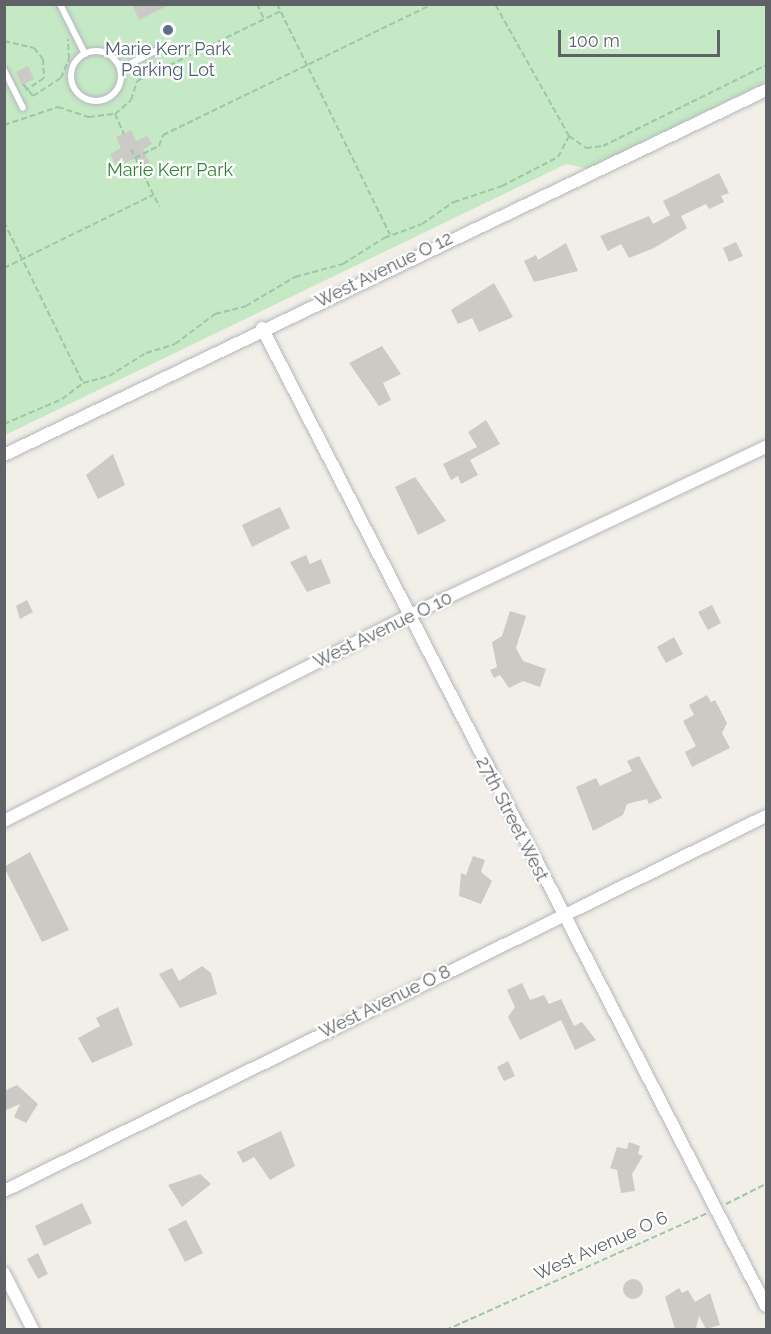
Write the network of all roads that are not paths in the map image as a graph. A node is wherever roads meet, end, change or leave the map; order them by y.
1 (60, 4) edge
2 (157, 50) dead end
3 (85, 54) junction
4 (120, 69) junction
5 (4, 70) edge
6 (766, 90) edge
7 (23, 108) dead end
8 (262, 328) junction
9 (766, 447) edge
10 (4, 455) edge
11 (408, 616) junction
12 (766, 816) edge
13 (4, 821) edge
14 (561, 915) junction
15 (4, 1191) edge
16 (4, 1273) edge
17 (766, 1306) edge
18 (33, 1329) edge

1 - 3 lane
2 - 4 lane
3 - 4 lane
3 - 4 lane
5 - 7 lane
6 - 8 street, West Avenue O 12
8 - 10 street, West Avenue O 12
8 - 11 street, 27th Street West
9 - 11 street, West Avenue O 10
11 - 13 street, West Avenue O 10
11 - 14 street, 27th Street West
12 - 14 street, West Avenue O 8
14 - 15 street, West Avenue O 8
14 - 17 street, 27th Street West
16 - 18 street

